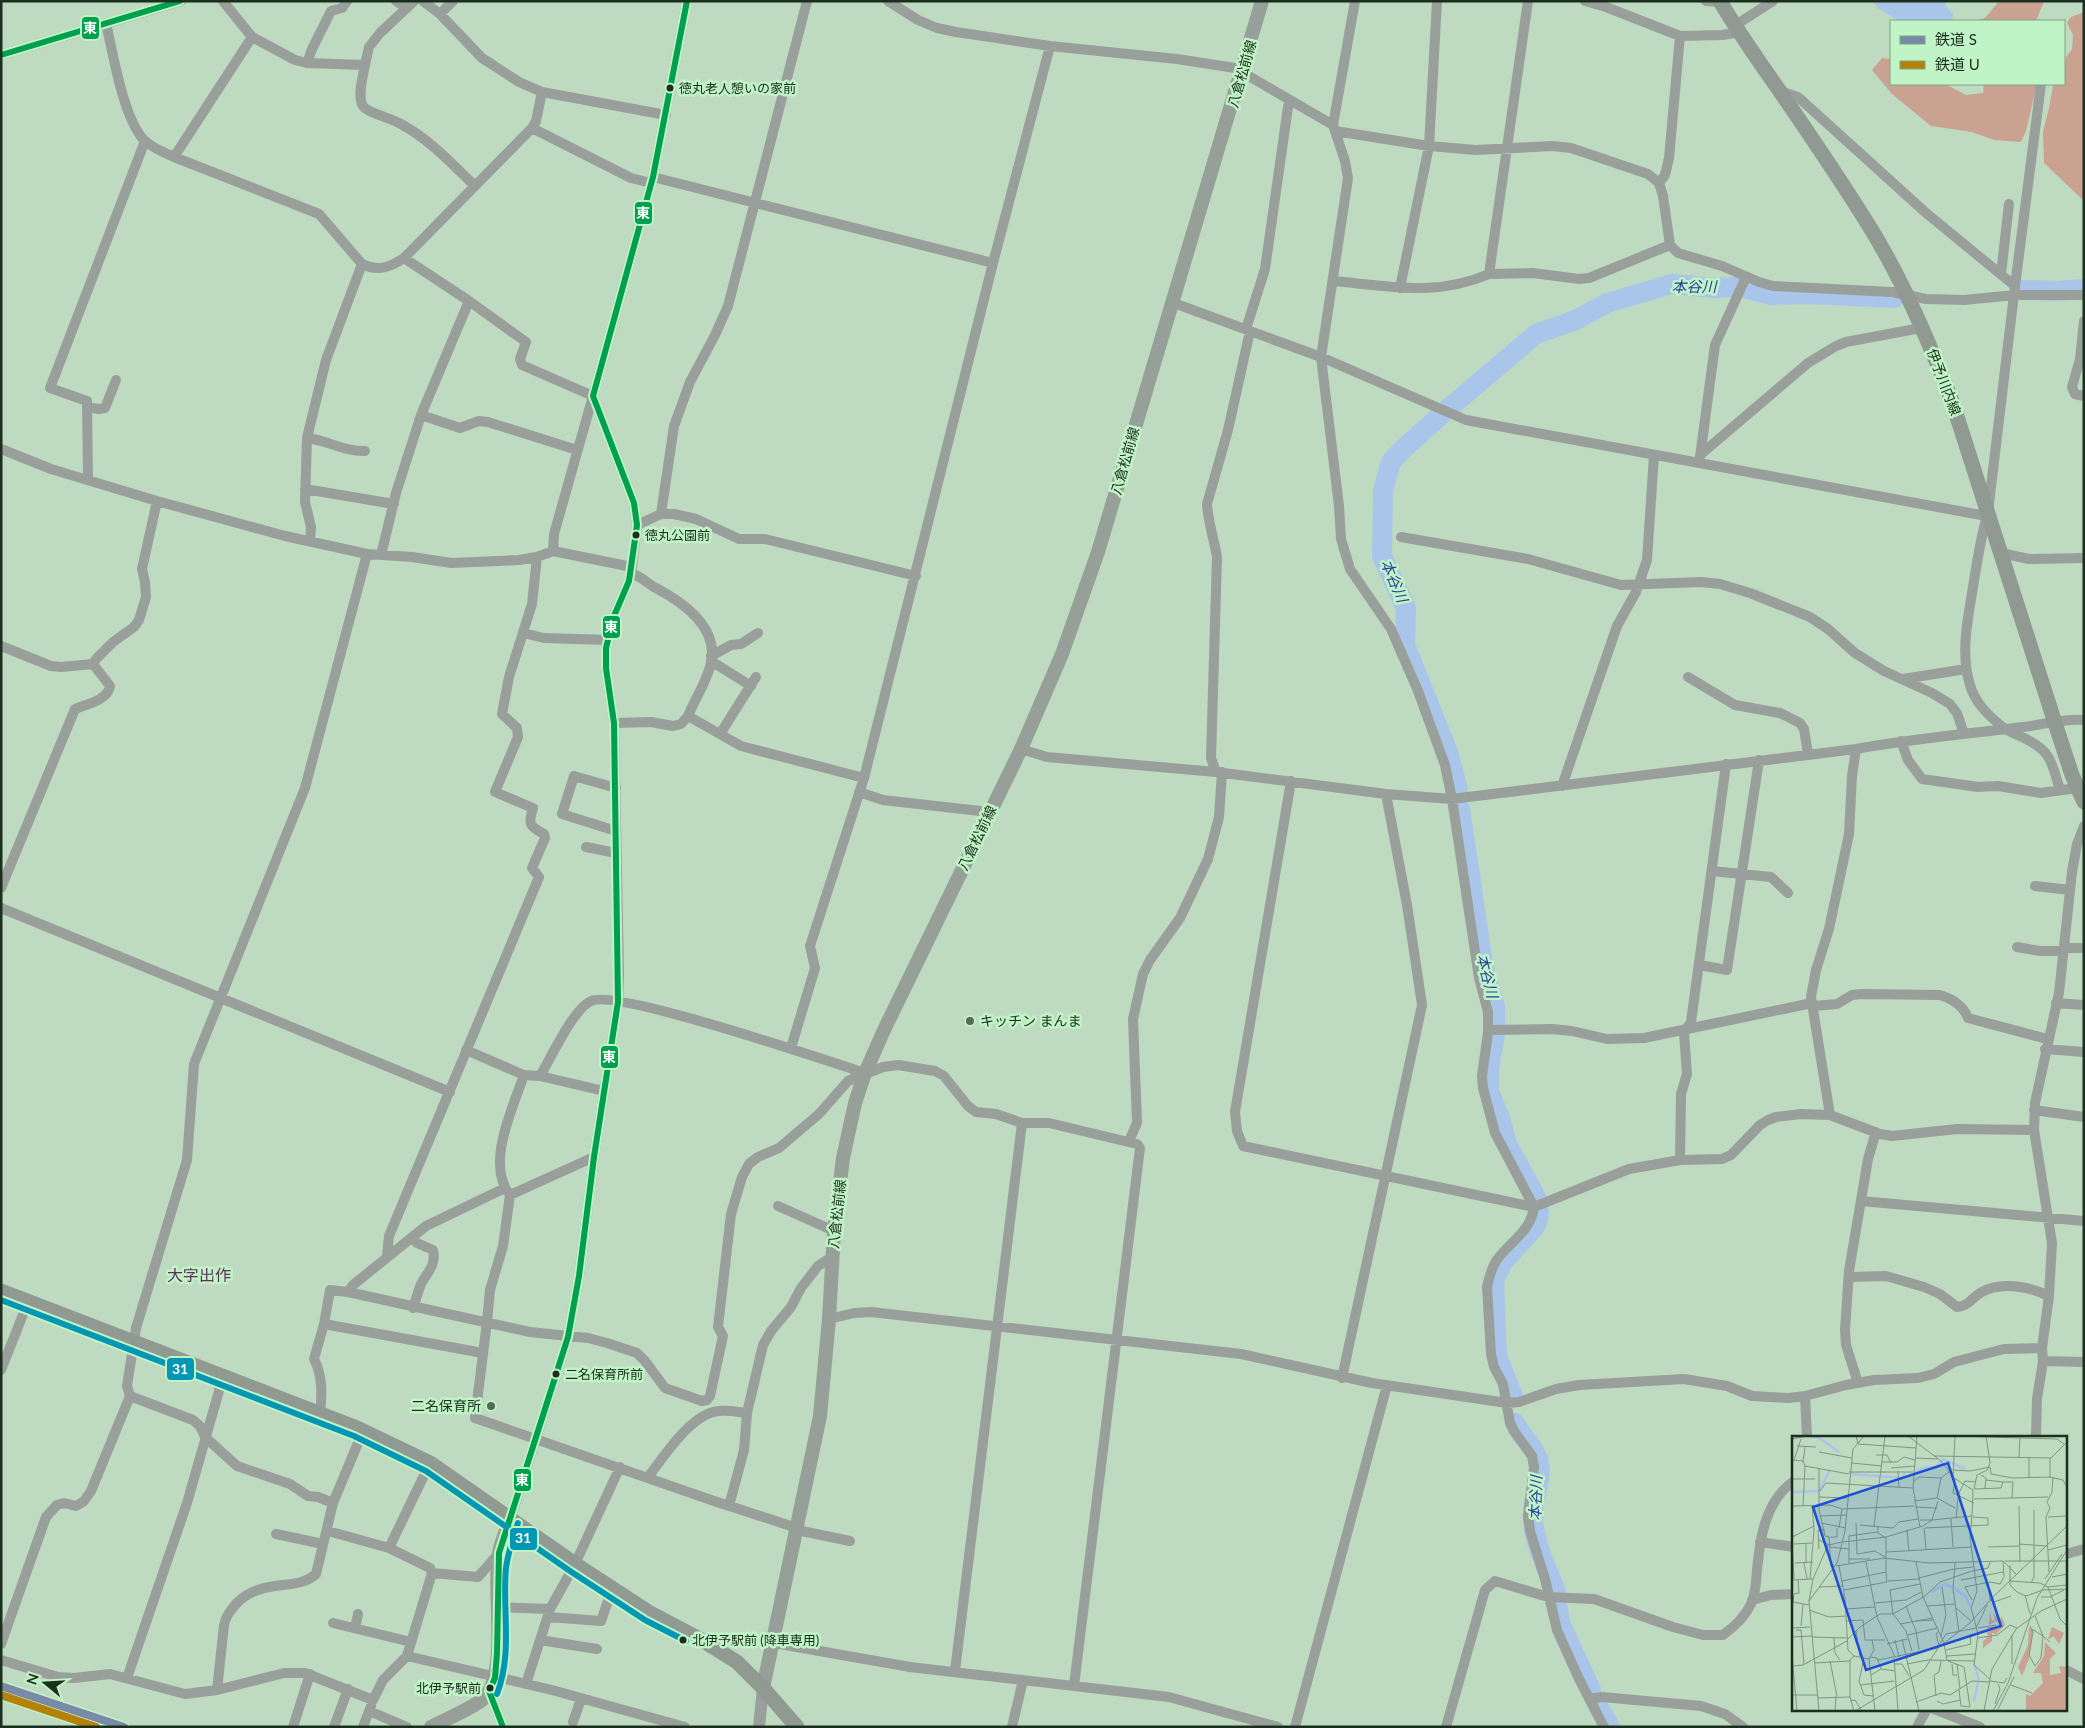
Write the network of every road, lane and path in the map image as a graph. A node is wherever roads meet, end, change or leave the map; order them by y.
1 (223, 1) edge
2 (346, 1) edge
3 (396, 1) edge
4 (423, 1) edge
5 (453, 1) edge
6 (687, 1) edge
7 (807, 1) edge
8 (888, 1) edge
9 (1262, 1) edge
10 (1354, 1) edge
11 (1437, 1) edge
12 (1528, 1) edge
13 (1585, 1) edge
14 (1706, 1) edge
15 (1720, 1) edge
16 (1773, 1) edge
17 (180, 2) edge
18 (411, 5) edge
19 (440, 14) junction
20 (106, 23) junction
21 (1736, 29) junction
22 (1680, 36) junction
23 (252, 37) junction
24 (1050, 46) junction
25 (1, 55) edge
26 (307, 63) junction
27 (364, 65) junction
28 (1243, 72) junction
29 (2041, 85) edge
30 (1779, 91) junction
31 (542, 92) junction
32 (1289, 100) junction
33 (666, 116) junction
34 (532, 128) junction
35 (1334, 128) junction
36 (145, 140) junction
37 (1429, 146) junction
38 (1508, 149) junction
39 (174, 157) junction
40 (652, 180) junction
41 (1659, 183) junction
42 (474, 185) junction
43 (755, 202) junction
44 (2009, 204) dead end
45 (1670, 245) junction
46 (404, 258) junction
47 (993, 262) junction
48 (362, 264) junction
49 (1489, 274) junction
50 (2001, 274) junction
51 (1746, 277) junction
52 (1333, 281) junction
53 (1400, 288) junction
54 (2015, 290) junction
55 (1906, 295) junction
56 (2084, 295) edge
57 (469, 301) junction
58 (1172, 302) junction
59 (2084, 320) edge
60 (1921, 328) junction
61 (1248, 330) junction
62 (1321, 357) junction
63 (116, 380) dead end
64 (593, 396) junction
65 (2084, 396) edge
66 (87, 407) junction
67 (421, 415) junction
68 (307, 438) junction
69 (1, 449) edge
70 (578, 450) junction
71 (365, 451) dead end
72 (1654, 455) junction
73 (1700, 459) junction
74 (88, 480) junction
75 (305, 489) junction
76 (157, 501) junction
77 (394, 504) junction
78 (1988, 512) junction
79 (661, 514) junction
80 (637, 525) junction
81 (1402, 537) dead end
82 (310, 541) junction
83 (553, 551) junction
84 (2001, 553) junction
85 (367, 554) junction
86 (381, 556) junction
87 (537, 557) junction
88 (2084, 558) edge
89 (632, 570) junction
90 (916, 576) junction
91 (1639, 584) junction
92 (523, 633) junction
93 (758, 633) dead end
94 (608, 640) junction
95 (1, 646) edge
96 (711, 659) junction
97 (93, 664) junction
98 (1966, 668) junction
99 (1688, 677) dead end
100 (1902, 679) junction
101 (688, 716) junction
102 (2084, 720) edge
103 (614, 723) junction
104 (2054, 723) junction
105 (2005, 729) junction
106 (720, 734) junction
107 (1964, 734) junction
108 (1901, 741) junction
109 (1021, 749) junction
110 (1856, 749) junction
111 (1808, 754) junction
112 (1760, 760) junction
113 (1726, 764) junction
114 (1219, 772) junction
115 (864, 778) junction
116 (1291, 781) junction
117 (1562, 786) junction
118 (616, 788) junction
119 (2077, 788) junction
120 (2060, 790) junction
121 (860, 792) junction
122 (1386, 794) junction
123 (1452, 799) junction
124 (2084, 802) edge
125 (990, 812) junction
126 (2084, 826) edge
127 (616, 831) junction
128 (586, 847) dead end
129 (616, 853) junction
130 (1712, 871) junction
131 (1742, 873) junction
132 (2035, 886) dead end
133 (1, 888) edge
134 (2070, 890) junction
135 (1788, 892) dead end
136 (1, 908) edge
137 (2017, 946) dead end
138 (2084, 948) edge
139 (2063, 950) junction
140 (1699, 965) junction
141 (220, 997) junction
142 (618, 1002) junction
143 (2056, 1003) junction
144 (1812, 1005) junction
145 (2084, 1006) edge
146 (1688, 1028) junction
147 (1488, 1030) junction
148 (2046, 1044) junction
149 (791, 1048) junction
150 (466, 1050) junction
151 (2084, 1052) edge
152 (865, 1073) junction
153 (524, 1075) junction
154 (540, 1076) junction
155 (604, 1091) junction
156 (450, 1092) junction
157 (2034, 1110) junction
158 (1830, 1115) junction
159 (2084, 1117) edge
160 (1022, 1123) junction
161 (2034, 1130) junction
162 (1876, 1132) junction
163 (1129, 1141) junction
164 (594, 1157) junction
165 (1680, 1160) junction
166 (1385, 1177) junction
167 (508, 1192) junction
168 (1861, 1201) junction
169 (778, 1206) dead end
170 (1534, 1208) junction
171 (2048, 1216) junction
172 (2084, 1221) edge
173 (834, 1231) junction
174 (412, 1238) junction
175 (387, 1256) junction
176 (832, 1256) junction
177 (1849, 1277) junction
178 (1, 1291) edge
179 (348, 1292) junction
180 (2049, 1296) junction
181 (28, 1302) junction
182 (413, 1308) junction
183 (829, 1319) junction
184 (488, 1322) junction
185 (324, 1324) junction
186 (998, 1326) junction
187 (568, 1337) junction
188 (1116, 1341) junction
189 (134, 1343) junction
190 (2042, 1348) junction
191 (484, 1353) junction
192 (2043, 1361) junction
193 (2084, 1362) edge
194 (1, 1370) edge
195 (219, 1375) junction
196 (1342, 1378) junction
197 (1858, 1383) junction
198 (1387, 1385) junction
199 (130, 1396) junction
200 (1805, 1396) junction
201 (708, 1400) junction
202 (1507, 1402) junction
203 (718, 1411) junction
204 (747, 1413) junction
205 (320, 1414) junction
206 (363, 1431) junction
207 (205, 1436) junction
208 (1807, 1436) edge
209 (2036, 1436) edge
210 (537, 1439) junction
211 (430, 1463) junction
212 (620, 1467) junction
213 (648, 1477) junction
214 (1792, 1483) edge
215 (333, 1503) junction
216 (729, 1506) junction
217 (510, 1520) junction
218 (797, 1529) junction
219 (328, 1530) junction
220 (276, 1534) dead end
221 (850, 1541) dead end
222 (1760, 1542) junction
223 (323, 1544) junction
224 (1792, 1547) edge
225 (389, 1548) junction
226 (2084, 1549) edge
227 (2068, 1553) edge
228 (499, 1554) junction
229 (575, 1564) junction
230 (432, 1573) junction
231 (616, 1590) junction
232 (1792, 1594) edge
233 (1548, 1597) junction
234 (1752, 1600) junction
235 (497, 1607) junction
236 (549, 1613) junction
237 (358, 1614) dead end
238 (334, 1623) dead end
239 (355, 1628) junction
240 (540, 1640) junction
241 (411, 1642) junction
242 (774, 1643) junction
243 (1, 1644) edge
244 (597, 1650) dead end
245 (407, 1656) junction
246 (1, 1660) edge
247 (955, 1671) junction
248 (2068, 1671) edge
249 (310, 1674) junction
250 (127, 1678) junction
251 (495, 1678) junction
252 (2084, 1679) edge
253 (1023, 1680) junction
254 (526, 1684) junction
255 (1074, 1686) junction
256 (763, 1688) junction
257 (217, 1690) junction
258 (348, 1690) junction
259 (489, 1691) junction
260 (581, 1699) junction
261 (1589, 1699) junction
262 (373, 1700) junction
263 (1926, 1710) edge
264 (1937, 1710) edge
265 (369, 1711) junction
266 (573, 1722) dead end
267 (293, 1727) edge
268 (334, 1727) edge
269 (363, 1727) edge
270 (407, 1727) edge
271 (431, 1727) edge
272 (503, 1727) edge
273 (685, 1727) edge
274 (759, 1727) edge
275 (797, 1727) edge
276 (1012, 1727) edge
277 (1278, 1727) edge
278 (1296, 1727) edge
279 (1446, 1727) edge
280 (1604, 1727) edge
281 (1743, 1727) edge
282 (1917, 1727) edge
283 (1980, 1727) edge

1 - 23 street
2 - 26 street
3 - 18 street
4 - 19 street
5 - 19 street
6 - 33 street
7 - 43 street
8 - 24 street
9 - 28 main road, 八倉松前線
10 - 35 street
11 - 37 street
12 - 38 street
13 - 22 street
14 - 15 street
15 - 21 main road, 伊予川内線
16 - 21 street
17 - 20 street
18 - 27 street
19 - 31 street
20 - 25 street
20 - 36 street
21 - 22 street
21 - 30 main road, 伊予川内線
22 - 41 street
23 - 26 street
23 - 39 street
24 - 28 street
24 - 47 street
26 - 27 street
27 - 42 street
28 - 32 street
28 - 58 main road, 八倉松前線
29 - 54 street
30 - 50 street
30 - 55 main road, 伊予川内線
31 - 33 street
31 - 34 street
32 - 35 street
32 - 61 street
33 - 40 street
34 - 40 street
34 - 42 street
35 - 37 street
35 - 52 street
36 - 39 street
36 - 66 street
37 - 38 street
37 - 53 street
38 - 41 street
38 - 49 street
39 - 48 street
40 - 43 street
40 - 64 street
41 - 45 street
42 - 46 street
43 - 47 street
43 - 79 street
44 - 50 street
45 - 49 street
45 - 51 street
46 - 48 street
46 - 57 street
47 - 90 street
48 - 68 street
49 - 53 street
50 - 54 street
51 - 55 street
51 - 73 street
52 - 53 street
52 - 62 street
54 - 55 street
54 - 56 street
54 - 78 street
55 - 60 main road, 伊予川内線
57 - 64 street
57 - 67 street
58 - 61 street
58 - 109 main road, 八倉松前線
59 - 65 street
60 - 73 street
60 - 78 main road, 伊予川内線
61 - 62 street
61 - 114 street
62 - 72 street
62 - 123 street
63 - 66 street
64 - 70 street
64 - 80 street
66 - 74 street
67 - 70 street
67 - 77 street
68 - 71 street
68 - 75 street
69 - 74 street
70 - 83 street
72 - 73 street
72 - 91 street
73 - 78 street
74 - 76 street
75 - 77 street
75 - 82 street
76 - 82 street
76 - 97 street
77 - 86 street
78 - 84 main road, 伊予川内線
78 - 98 street
79 - 80 street
79 - 90 street
80 - 89 street
81 - 91 street
82 - 85 street
83 - 87 street
83 - 89 street
84 - 88 street
84 - 104 main road, 伊予川内線
85 - 86 street
85 - 141 street
86 - 87 street
87 - 92 street
89 - 94 street
89 - 96 street
90 - 115 street
91 - 100 street
91 - 117 street
92 - 94 street
92 - 150 street
93 - 96 street
94 - 103 street
95 - 97 street
96 - 101 street
96 - 106 street
97 - 133 street
98 - 100 street
98 - 105 street
99 - 111 street
100 - 107 street
101 - 103 street
101 - 106 street
102 - 104 street
103 - 118 street
104 - 105 street
104 - 119 main road, 伊予川内線
105 - 107 street
105 - 120 street
106 - 115 street
107 - 108 street
108 - 110 street
108 - 120 street
109 - 114 street
109 - 125 main road, 八倉松前線
110 - 111 street
110 - 144 street
111 - 112 street
112 - 113 street
112 - 131 street
113 - 117 street
113 - 130 street
114 - 116 street
114 - 163 street
115 - 121 street
116 - 122 street
116 - 166 street
117 - 123 street
118 - 127 street
118 - 127 street
119 - 120 street
119 - 124 main road, 伊予川内線
121 - 125 street
121 - 149 street
122 - 123 street
122 - 166 street
123 - 147 street
125 - 152 main road, 八倉松前線
126 - 134 street
127 - 129 street
128 - 129 street
129 - 142 street
130 - 131 street
130 - 140 street
131 - 135 street
131 - 140 street
132 - 134 street
134 - 139 street
136 - 141 street
137 - 139 street
138 - 139 street
139 - 143 street
140 - 146 street
141 - 156 street
141 - 189 street
142 - 149 street
142 - 154 street
142 - 155 street
143 - 145 street
143 - 148 street
144 - 146 street
144 - 148 street
144 - 158 street
146 - 147 street
146 - 165 street
147 - 170 street
148 - 151 street
148 - 157 street
149 - 152 street
150 - 153 street
150 - 156 street
152 - 160 street
152 - 173 main road, 八倉松前線
152 - 201 street
153 - 154 street
153 - 167 street
154 - 155 street
155 - 164 street
156 - 175 street
157 - 159 street
157 - 161 street
158 - 162 street
158 - 165 street
160 - 163 street
160 - 186 street
161 - 162 street
161 - 171 street
162 - 168 street
163 - 188 street
164 - 167 street
164 - 187 street
165 - 170 street
166 - 170 street
166 - 196 street
167 - 174 street
167 - 184 street
168 - 171 street
168 - 177 street
169 - 173 street
170 - 202 street
171 - 172 street
171 - 180 street
173 - 176 main road, 八倉松前線
174 - 175 street
174 - 182 street
175 - 179 street
176 - 183 main road, 八倉松前線
176 - 204 street
177 - 180 street
177 - 197 street
178 - 181 main road
179 - 182 street
179 - 185 street
180 - 190 street
181 - 189 main road
181 - 194 street
182 - 184 street
183 - 186 street
183 - 218 main road, 八倉松前線
184 - 187 street
184 - 191 street
185 - 191 street
185 - 205 street
186 - 188 street
186 - 247 street
187 - 201 street
187 - 210 street
188 - 196 street
188 - 255 street
189 - 195 main road
189 - 199 street
190 - 192 street
190 - 197 street
191 - 210 street
192 - 193 street
192 - 209 street
195 - 205 main road
195 - 207 street
196 - 198 street
197 - 200 street
198 - 202 street
198 - 278 street
199 - 207 street
199 - 243 street
200 - 202 street
200 - 208 street
201 - 203 street
202 - 233 street
203 - 204 street
203 - 213 street
204 - 216 street
205 - 206 main road
206 - 211 main road
206 - 215 street
207 - 215 street
207 - 250 street
210 - 212 street
210 - 217 street
211 - 217 main road
211 - 225 street
212 - 213 street
212 - 229 street
213 - 216 street
214 - 222 street
215 - 219 street
216 - 218 street
217 - 228 main road
217 - 229 main road
218 - 221 street
218 - 242 main road, 八倉松前線
219 - 223 street
219 - 225 street
220 - 223 street
222 - 224 street
222 - 234 street
223 - 257 street
225 - 230 street
226 - 227 street
228 - 230 street
228 - 235 main road
229 - 231 main road
229 - 236 street
230 - 241 street
231 - 236 street
231 - 256 main road
232 - 234 street
233 - 234 street
233 - 261 street
233 - 279 street
235 - 236 street
235 - 251 main road
236 - 240 street
237 - 239 street
238 - 239 street
239 - 241 street
240 - 244 street
240 - 254 street
241 - 245 street
242 - 247 street
242 - 256 main road, 八倉松前線
245 - 251 street
245 - 262 street
246 - 250 street
247 - 253 street
248 - 252 street
249 - 257 street
249 - 258 street
249 - 267 street
250 - 257 street
251 - 254 street
251 - 259 main road
253 - 255 street
253 - 276 street
254 - 260 street
255 - 277 street
256 - 274 street
256 - 275 main road
258 - 262 street
258 - 268 street
259 - 271 main road
259 - 272 street
260 - 266 street
260 - 273 street
261 - 280 street
261 - 281 street
262 - 265 street
263 - 282 street
264 - 283 street
265 - 269 street
265 - 270 street

